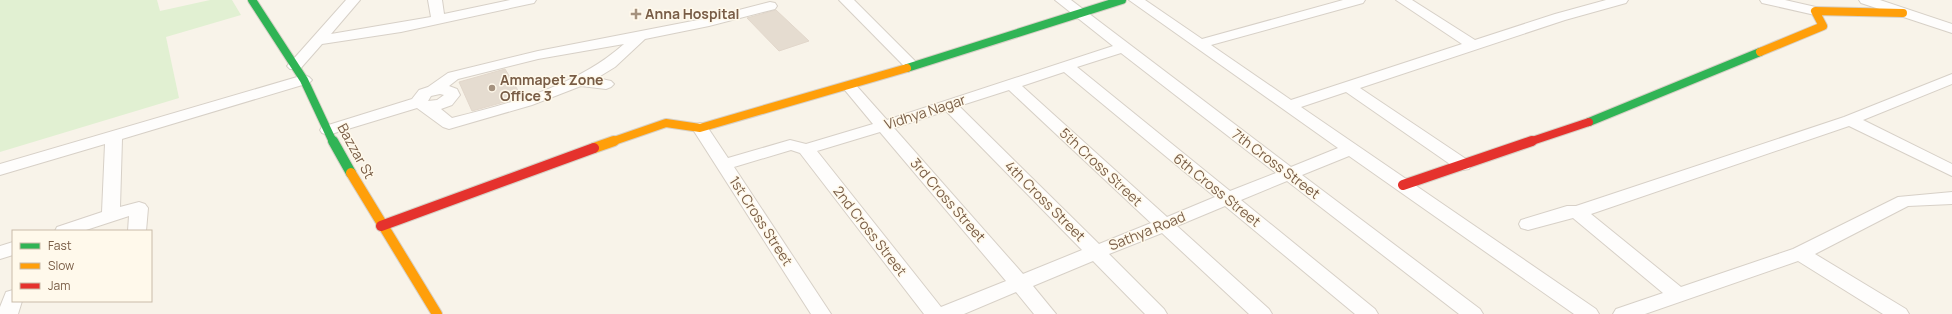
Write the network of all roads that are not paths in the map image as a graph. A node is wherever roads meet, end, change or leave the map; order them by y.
1 (252, 0) edge
2 (353, 0) edge
3 (435, 0) edge
4 (529, 0) edge
5 (846, 0) edge
6 (1062, 0) edge
7 (1122, 0) edge
8 (1136, 0) edge
9 (1358, 0) edge
10 (1403, 0) edge
11 (1621, 0) edge
12 (1767, 0) edge
13 (1866, 0) edge
14 (770, 6) dead end
15 (1815, 11) junction
16 (1080, 13) junction
17 (1903, 13) junction
18 (438, 20) junction
19 (1952, 29) edge
20 (641, 36) junction
21 (316, 41) junction
22 (1199, 44) junction
23 (1473, 46) junction
24 (1124, 47) junction
25 (295, 66) junction
26 (912, 66) junction
27 (1066, 66) junction
28 (1952, 79) edge
29 (304, 80) junction
30 (579, 81) junction
31 (606, 84) dead end
32 (1011, 84) junction
33 (850, 86) junction
34 (1347, 86) junction
35 (415, 101) junction
36 (949, 104) junction
37 (1288, 106) junction
38 (1850, 120) junction
39 (884, 126) junction
40 (700, 128) junction
41 (328, 130) junction
42 (114, 137) junction
43 (806, 149) junction
44 (1350, 149) junction
45 (724, 165) junction
46 (1463, 165) junction
47 (0, 170) edge
48 (1952, 171) edge
49 (1288, 174) junction
50 (1403, 185) junction
51 (1952, 198) edge
52 (1227, 199) junction
53 (1577, 212) junction
54 (111, 215) junction
55 (1163, 224) junction
56 (1528, 224) dead end
57 (382, 226) junction
58 (67, 230) edge
59 (137, 230) edge
60 (12, 248) edge
61 (1096, 252) junction
62 (0, 253) edge
63 (1800, 254) junction
64 (1019, 283) junction
65 (1678, 295) junction
66 (12, 300) edge
67 (8, 314) edge
68 (437, 314) edge
69 (821, 314) edge
70 (935, 314) edge
71 (944, 314) edge
72 (1046, 314) edge
73 (1157, 314) edge
74 (1262, 314) edge
75 (1368, 314) edge
76 (1473, 314) edge
77 (1589, 314) edge
78 (1623, 314) edge
79 (1899, 314) edge

1 - 25 street, Bazzar St
2 - 21 street
3 - 18 street
4 - 18 street
5 - 26 street
6 - 16 street, 7th Cross Street
7 - 16 street
8 - 22 street
9 - 22 street
10 - 23 street
11 - 23 street
12 - 15 street
13 - 17 street
14 - 20 street
15 - 17 street
15 - 46 street
16 - 24 street, 7th Cross Street
16 - 26 street
17 - 19 street
18 - 21 street
20 - 30 street
20 - 35 street
21 - 25 street
22 - 37 street
23 - 34 street
24 - 27 street, Vidhya Nagar
24 - 49 street, 7th Cross Street
25 - 29 street, Bazzar St
26 - 33 street
27 - 32 street, Vidhya Nagar
27 - 52 street, 6th Cross Street
28 - 38 street
29 - 41 street, Bazzar St
29 - 42 street
30 - 31 street
30 - 35 street
32 - 36 street, Vidhya Nagar
32 - 55 street, 5th Cross Street
33 - 39 street, 3rd Cross Street
33 - 40 street
34 - 37 street
34 - 46 street
35 - 41 street
36 - 39 street, Vidhya Nagar
36 - 61 street, 4th Cross Street
37 - 44 street
38 - 48 street
38 - 53 street
39 - 43 street, Vidhya Nagar
39 - 64 street, 3rd Cross Street
40 - 45 street, 1st Cross Street
40 - 57 street
41 - 57 street, Bazzar St
42 - 47 street
42 - 54 street
43 - 45 street, Vidhya Nagar
43 - 70 street, 2nd Cross Street
44 - 49 street, Sathya Road
44 - 50 street
45 - 69 street, 1st Cross Street
46 - 50 street
49 - 52 street, Sathya Road
49 - 76 street, 7th Cross Street
50 - 77 street
51 - 63 street
52 - 55 street, Sathya Road
52 - 75 street, 6th Cross Street
53 - 56 street
53 - 65 street
54 - 58 street
54 - 59 street
55 - 61 street, Sathya Road
55 - 74 street, 5th Cross Street
57 - 68 street, Bazzar St
60 - 62 street
61 - 64 street, Sathya Road
61 - 73 street, 4th Cross Street
63 - 65 street
63 - 79 street
64 - 71 street, Sathya Road
64 - 72 street, 3rd Cross Street
65 - 78 street
66 - 67 street

